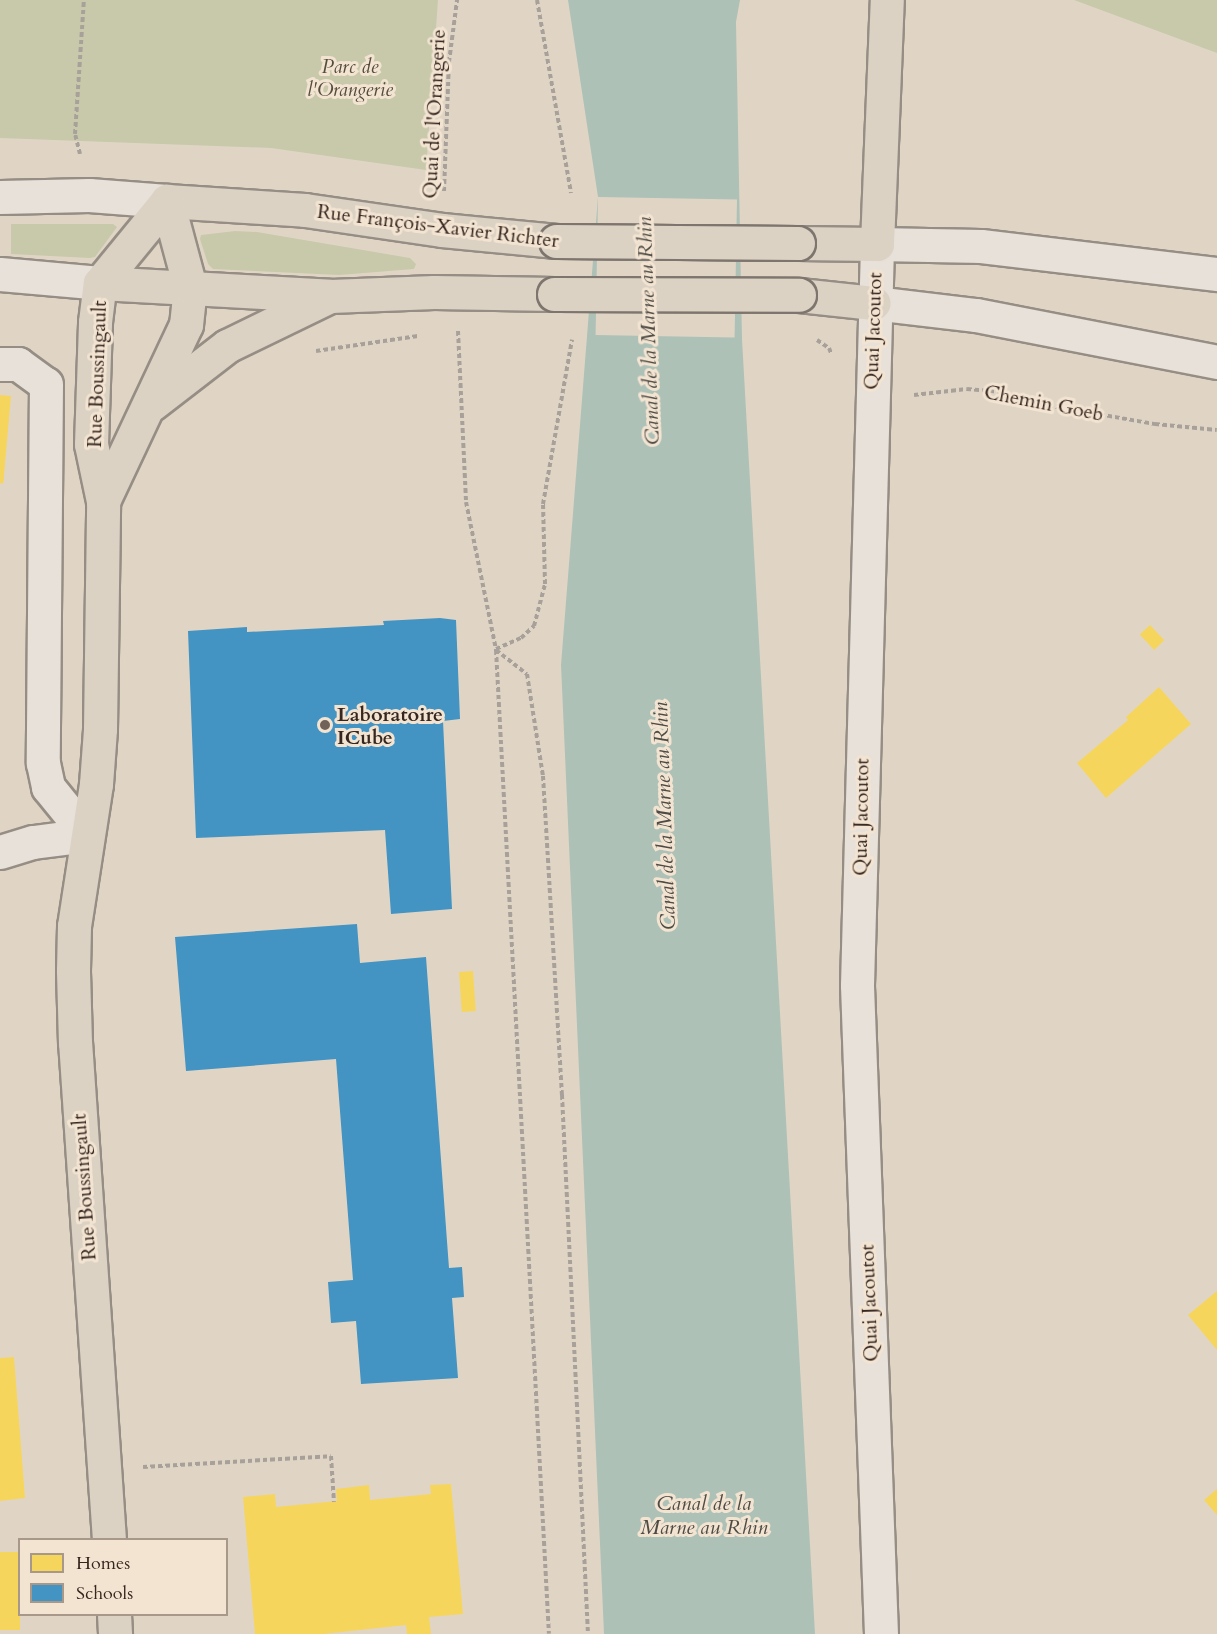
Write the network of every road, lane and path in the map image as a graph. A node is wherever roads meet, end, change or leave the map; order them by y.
1 (84, 0) edge
2 (457, 0) edge
3 (537, 0) edge
4 (886, 0) edge
5 (75, 134) dead end
6 (571, 193) dead end
7 (0, 197) edge
8 (167, 201) junction
9 (442, 230) junction
10 (877, 244) junction
11 (0, 274) edge
12 (1217, 274) edge
13 (100, 283) junction
14 (190, 287) junction
15 (330, 296) junction
16 (874, 303) junction
17 (458, 331) dead end
18 (572, 340) dead end
19 (1217, 362) edge
20 (0, 364) edge
21 (871, 397) junction
22 (148, 407) junction
23 (1217, 430) edge
24 (103, 501) junction
25 (496, 650) junction
26 (87, 835) junction
27 (0, 852) edge
28 (104, 1470) junction
29 (334, 1502) dead end
30 (109, 1538) edge
31 (114, 1616) edge
32 (115, 1634) edge
33 (549, 1634) edge
34 (588, 1634) edge
35 (881, 1634) edge

1 - 5 path
2 - 9 path, Quai de l'Orangerie
3 - 6 path
4 - 10 main road, Quai Jacoutot
7 - 8 street, Rue François-Xavier Richter
8 - 9 main road, Rue François-Xavier Richter
8 - 13 main road, Rue Boussingault
8 - 14 main road, Rue Boussingault
9 - 10 main road, Rue François-Xavier Richter, bridge
10 - 12 street
10 - 16 street, Quai Jacoutot
11 - 13 street
13 - 14 main road
13 - 24 main road, Rue Boussingault
14 - 15 main road
14 - 22 main road, Rue Boussingault
15 - 16 main road, bridge
15 - 22 main road, Rue Boussingault
16 - 19 street
16 - 21 street, Quai Jacoutot
17 - 25 path
18 - 25 path
20 - 26 street
21 - 23 path, Chemin Goeb
21 - 35 street, Quai Jacoutot
22 - 24 main road, Rue Boussingault
24 - 26 main road, Rue Boussingault
25 - 33 path
25 - 34 path
26 - 27 street
26 - 28 main road, Rue Boussingault
28 - 29 path
28 - 30 main road, Rue Boussingault
31 - 32 main road

